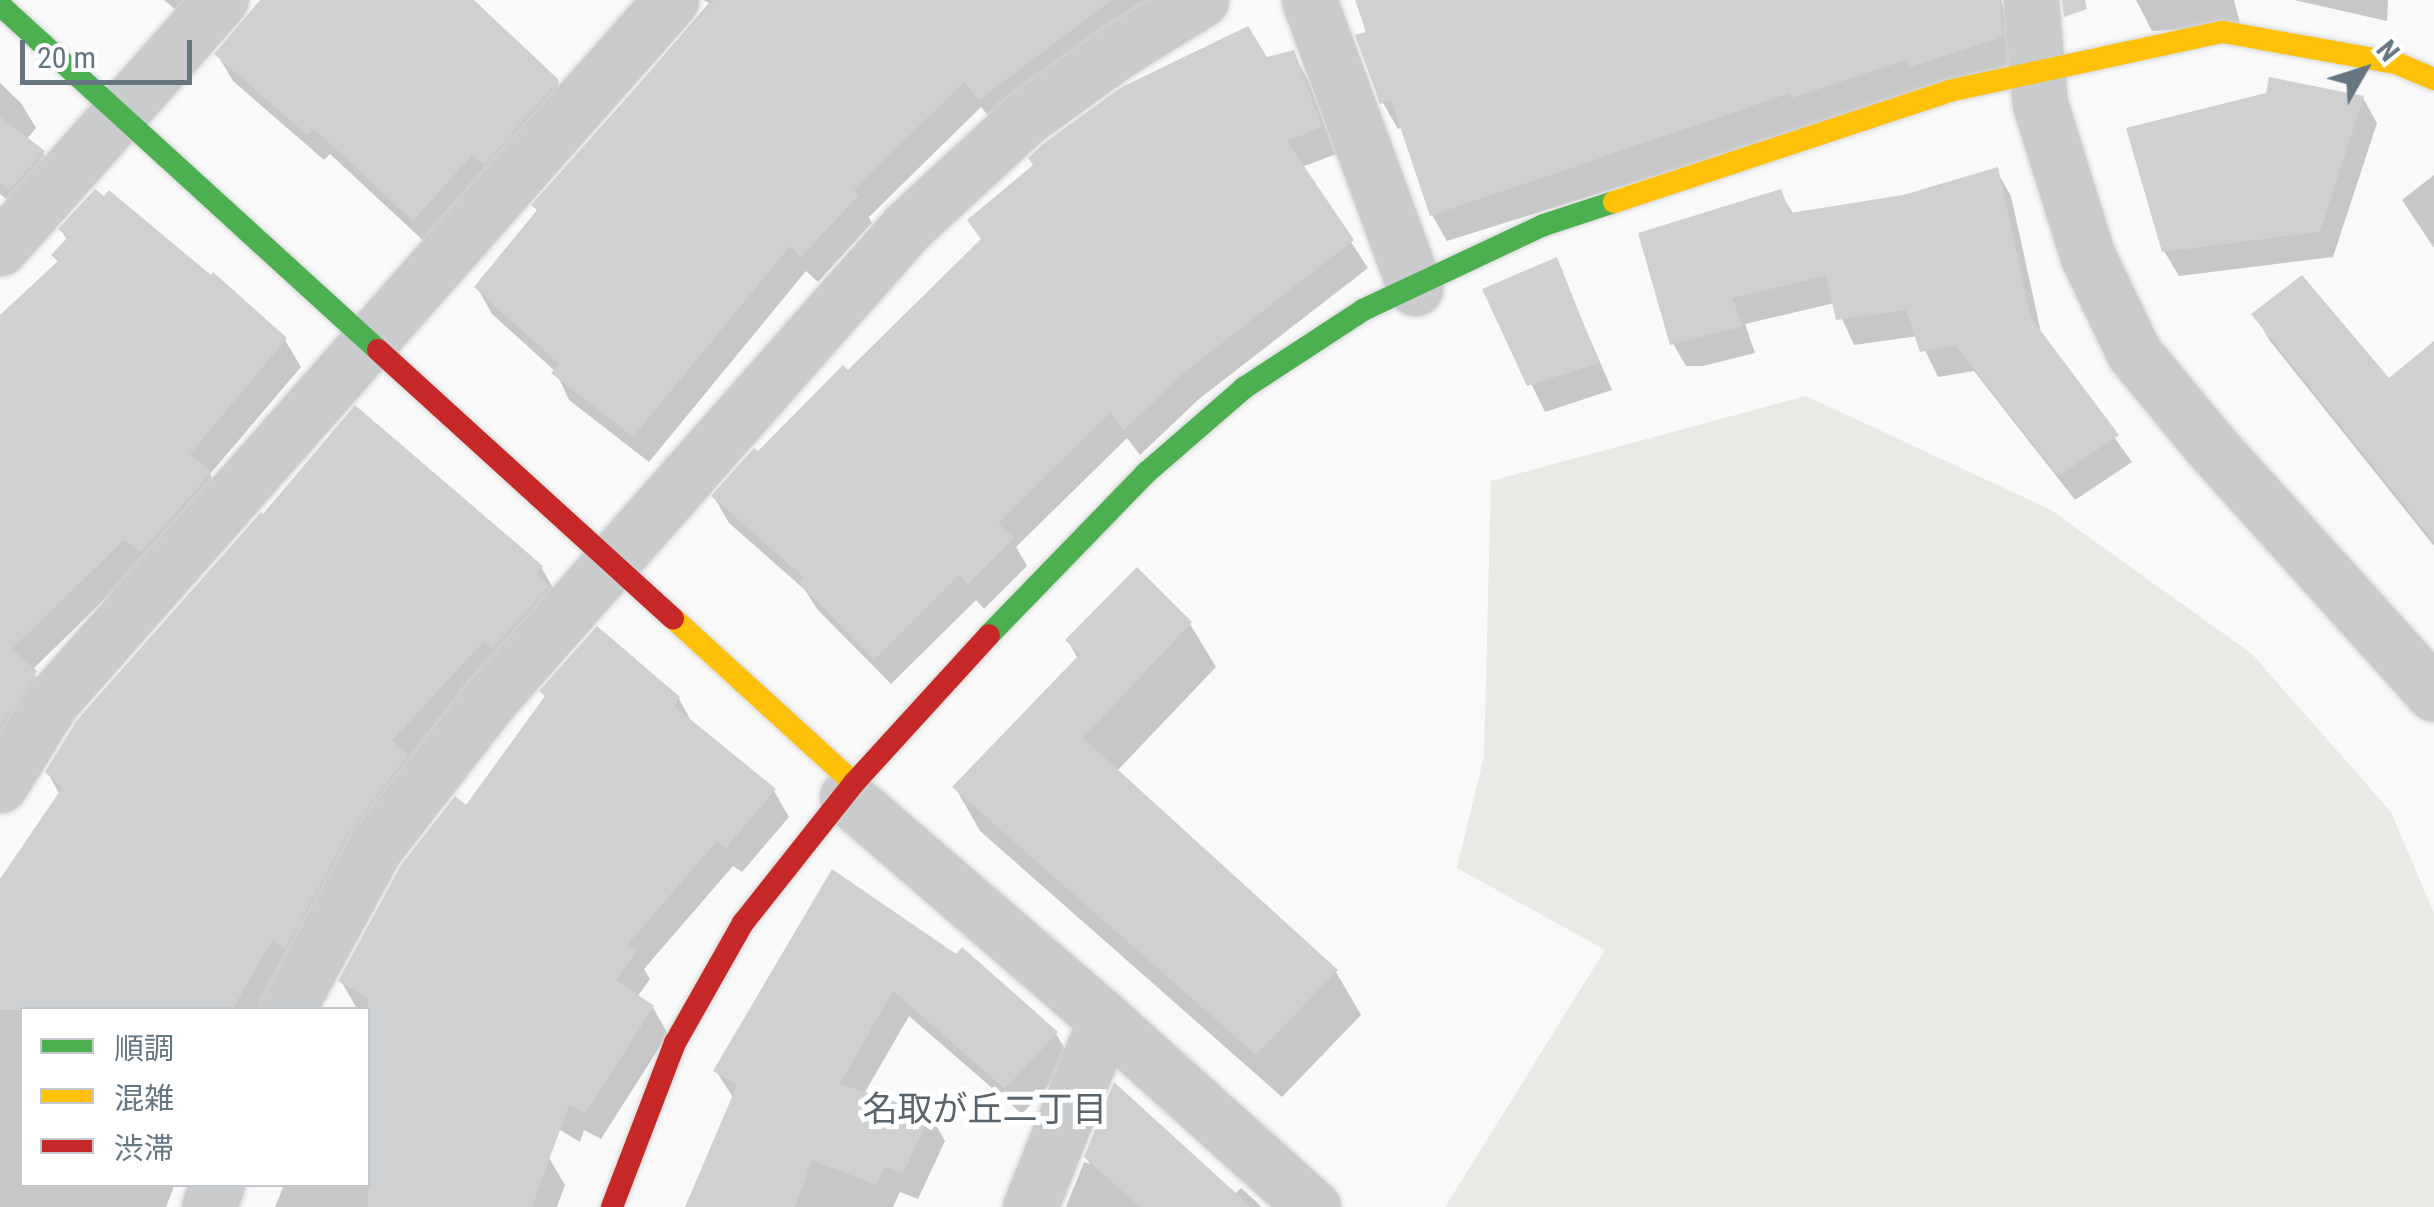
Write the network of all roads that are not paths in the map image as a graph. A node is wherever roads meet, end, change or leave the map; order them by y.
1 (220, 0) edge
2 (671, 0) edge
3 (1201, 0) edge
4 (1309, 0) edge
5 (2031, 0) edge
6 (0, 4) edge
7 (2036, 72) junction
8 (2434, 79) edge
9 (121, 112) junction
10 (0, 248) edge
11 (1415, 288) junction
12 (370, 340) junction
13 (610, 560) junction
14 (2434, 694) edge
15 (0, 784) edge
16 (850, 790) junction
17 (289, 1007) edge
18 (1105, 1020) junction
19 (612, 1207) edge
20 (1030, 1207) edge
21 (1313, 1207) edge

1 - 9 street
2 - 12 street
3 - 13 street
4 - 11 street
5 - 7 street
6 - 9 street
7 - 8 street
7 - 11 street
7 - 14 street
9 - 10 street
9 - 12 street
11 - 16 street
12 - 13 street
12 - 15 street
13 - 16 street
13 - 17 street
16 - 18 street
16 - 19 street
18 - 20 street
18 - 21 street

